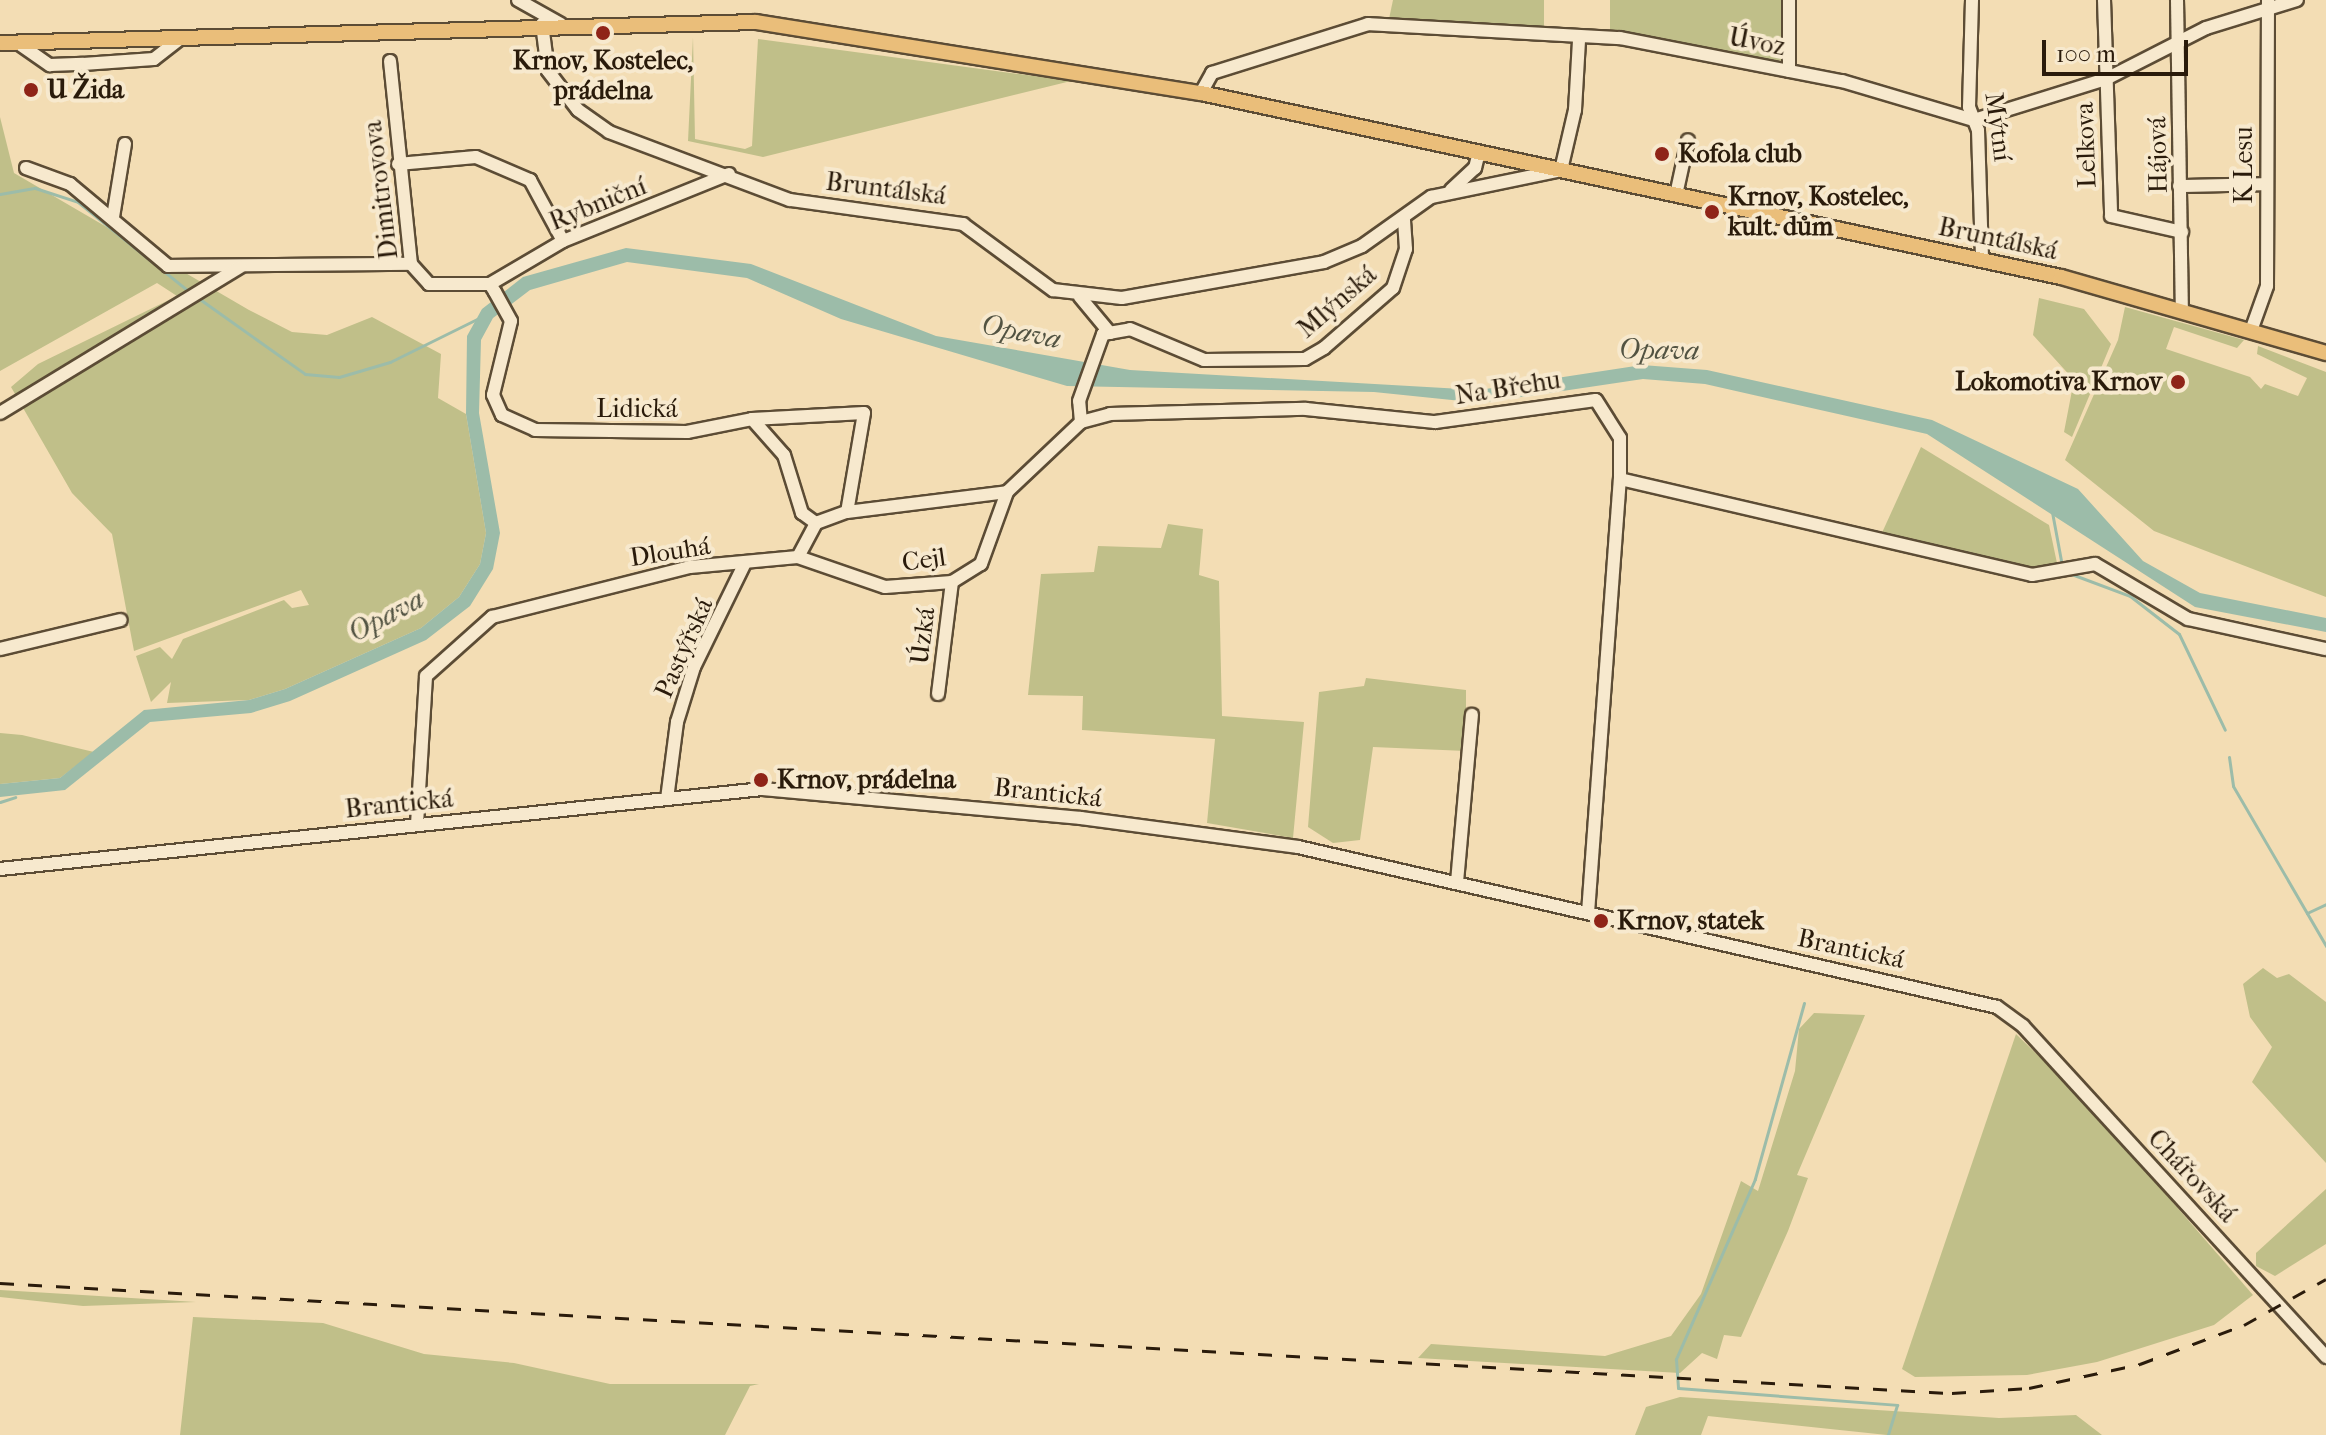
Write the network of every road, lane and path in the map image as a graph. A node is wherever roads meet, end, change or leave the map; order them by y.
1 (518, 0) edge
2 (1789, 0) edge
3 (1972, 0) edge
4 (2104, 0) edge
5 (2177, 0) edge
6 (2297, 0) edge
7 (2268, 6) edge
8 (542, 24) junction
9 (561, 24) junction
10 (180, 39) junction
11 (1579, 40) junction
12 (2178, 42) junction
13 (0, 43) edge
14 (18, 43) junction
15 (390, 61) dead end
16 (1789, 71) junction
17 (2106, 79) junction
18 (1201, 93) junction
19 (1974, 120) junction
20 (1688, 140) dead end
21 (125, 144) dead end
22 (1479, 152) junction
23 (398, 164) junction
24 (26, 168) dead end
25 (1561, 170) junction
26 (729, 174) junction
27 (2266, 184) junction
28 (2179, 186) junction
29 (1451, 190) junction
30 (1676, 195) junction
31 (113, 217) junction
32 (1404, 218) junction
33 (2182, 232) junction
34 (563, 241) junction
35 (1982, 260) junction
36 (411, 264) junction
37 (243, 265) junction
38 (493, 288) junction
39 (1080, 297) junction
40 (2182, 309) junction
41 (2252, 328) junction
42 (1110, 333) junction
43 (2326, 353) edge
44 (0, 413) edge
45 (752, 419) junction
46 (1081, 422) junction
47 (1620, 479) junction
48 (1007, 492) junction
49 (847, 512) junction
50 (816, 523) junction
51 (798, 557) junction
52 (744, 565) junction
53 (952, 582) junction
54 (121, 620) dead end
55 (0, 649) edge
56 (2326, 649) edge
57 (938, 694) dead end
58 (1472, 715) dead end
59 (667, 799) junction
60 (417, 824) junction
61 (0, 869) edge
62 (1457, 882) junction
63 (1588, 913) junction
64 (2018, 1022) joint
65 (2326, 1357) edge

1 - 9 street
2 - 16 street
3 - 19 street, Mýtní
4 - 17 street, Lelkova
5 - 12 street, Hájová
6 - 7 street
7 - 12 street
7 - 27 street, K Lesu
8 - 9 main road, Bruntálská
8 - 10 main road, Bruntálská
8 - 26 street, Bruntálská
9 - 18 main road, Bruntálská
10 - 14 main road, Bruntálská
10 - 14 street
11 - 16 street, Úvoz
11 - 18 street, Úvoz
11 - 25 street
12 - 17 street
12 - 28 street, Hájová
13 - 14 main road, Bruntálská
15 - 23 street, Dimitrovova
16 - 19 street, Úvoz
17 - 19 street
17 - 33 street, Lelkova
18 - 22 main road, Bruntálská
19 - 35 street, Mýtní
20 - 30 street
21 - 31 street
22 - 25 main road, Bruntálská
22 - 29 street, Bruntálská
23 - 34 street
23 - 36 street, Dimitrovova
24 - 31 street
25 - 29 street, Bruntálská
25 - 30 main road, Bruntálská
26 - 34 street, Rybniční
26 - 39 street, Bruntálská
27 - 28 street
27 - 41 street, K Lesu
28 - 33 street, Hájová
29 - 32 street, Bruntálská
30 - 35 main road, Bruntálská
31 - 37 street
32 - 39 street, Bruntálská
32 - 42 street, Mlýnská
33 - 40 street, Hájová
34 - 38 street, Rybniční
35 - 40 main road, Bruntálská
36 - 37 street
36 - 38 street, Dimitrovova
37 - 44 street
38 - 45 street, Lidická
39 - 42 street
40 - 41 main road, Bruntálská
41 - 43 main road, Bruntálská
42 - 46 street
45 - 49 street
45 - 50 street
46 - 47 street, Na Břehu
46 - 48 street
47 - 56 street
47 - 63 street
48 - 49 street
48 - 53 street, Cejl
49 - 50 street
50 - 51 street
51 - 52 street, Dlouhá
51 - 53 street, Cejl
52 - 59 street, Pastýřská
52 - 60 street, Dlouhá
53 - 57 street, Úzká
54 - 55 street
58 - 62 street
59 - 60 street, Brantická
59 - 62 street, Brantická
60 - 61 street, Brantická
62 - 63 street, Brantická
63 - 64 street, Brantická
64 - 65 street, Chářovská

